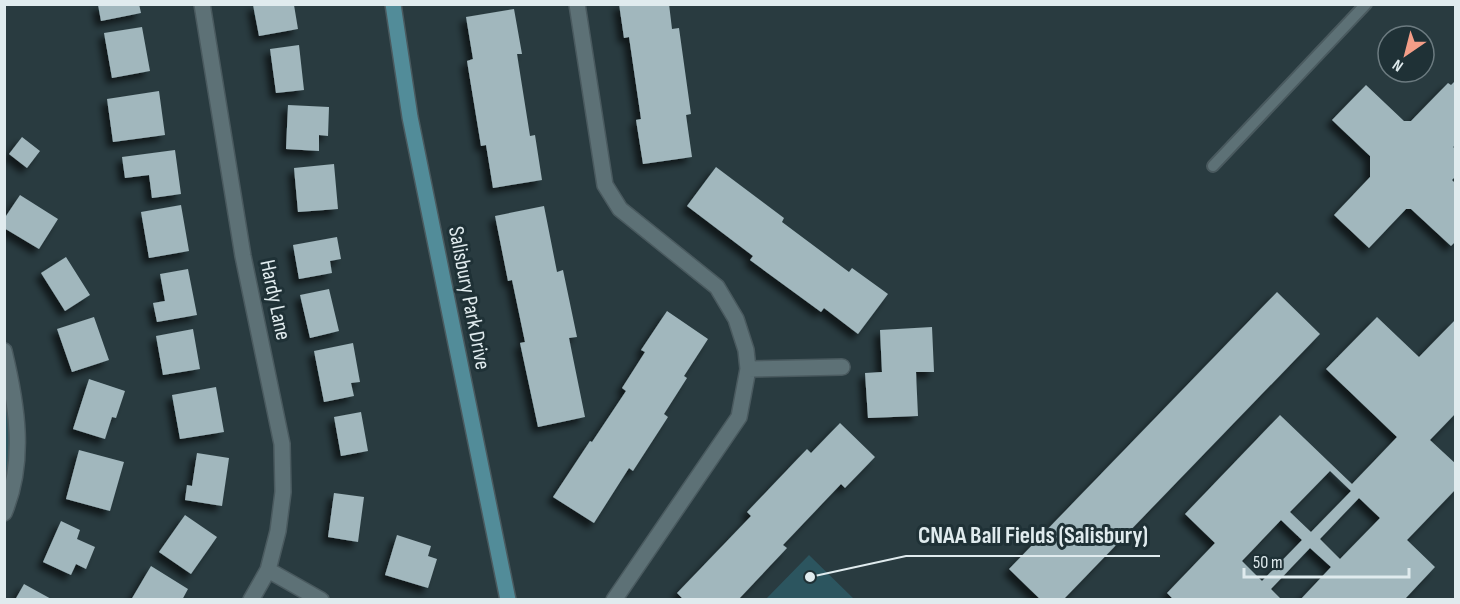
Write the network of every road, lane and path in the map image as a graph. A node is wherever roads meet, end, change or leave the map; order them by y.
1 (202, 4) edge
2 (393, 4) edge
3 (577, 4) edge
4 (1366, 4) edge
5 (1213, 166) dead end
6 (4, 351) edge
7 (842, 367) dead end
8 (748, 369) junction
9 (4, 513) edge
10 (268, 570) junction
11 (251, 600) edge
12 (321, 600) edge
13 (508, 600) edge
14 (614, 600) edge

1 - 10 street, Hardy Lane
2 - 13 main road, Salisbury Park Drive
3 - 8 street
4 - 5 lane
6 - 9 street
7 - 8 street
8 - 14 street
10 - 11 street, Hardy Lane
10 - 12 street

